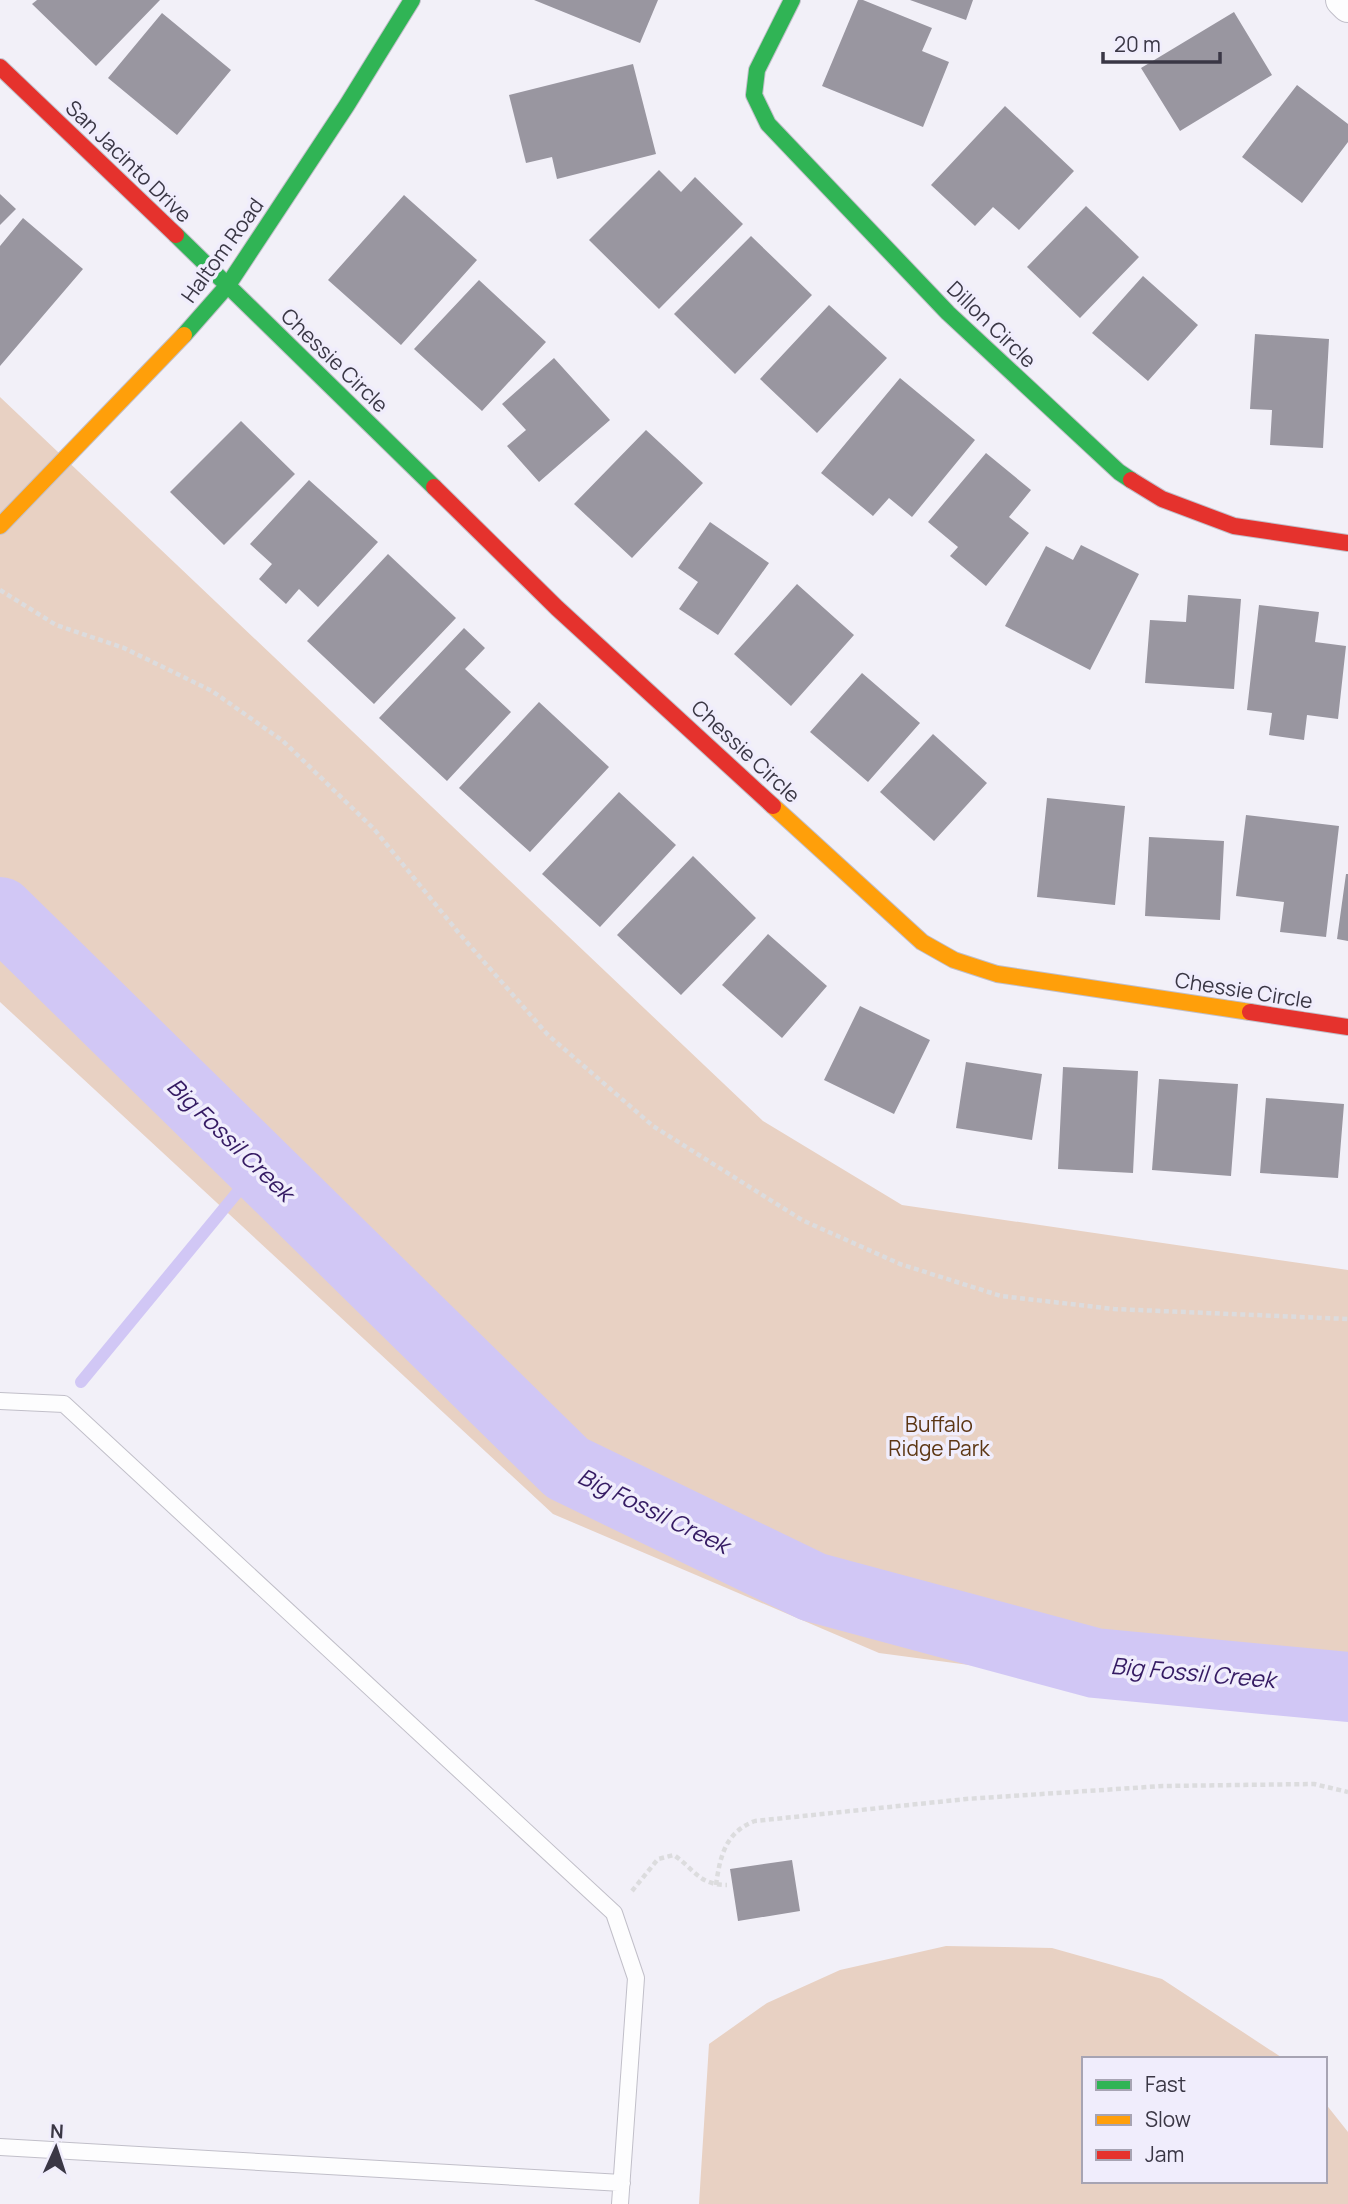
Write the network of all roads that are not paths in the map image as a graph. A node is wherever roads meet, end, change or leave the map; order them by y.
1 (412, 0) edge
2 (792, 0) edge
3 (1342, 0) edge
4 (1348, 6) edge
5 (0, 67) edge
6 (228, 285) junction
7 (0, 526) edge
8 (1348, 543) edge
9 (1348, 1027) edge
10 (0, 1401) edge
11 (0, 2147) edge
12 (622, 2183) junction
13 (620, 2204) edge

1 - 6 street, Haltom Road
2 - 8 street, Dillon Circle
3 - 4 street
5 - 6 street, San Jacinto Drive
6 - 7 street, Haltom Road
6 - 9 street, Chessie Circle
10 - 12 lane
11 - 12 lane
12 - 13 lane

